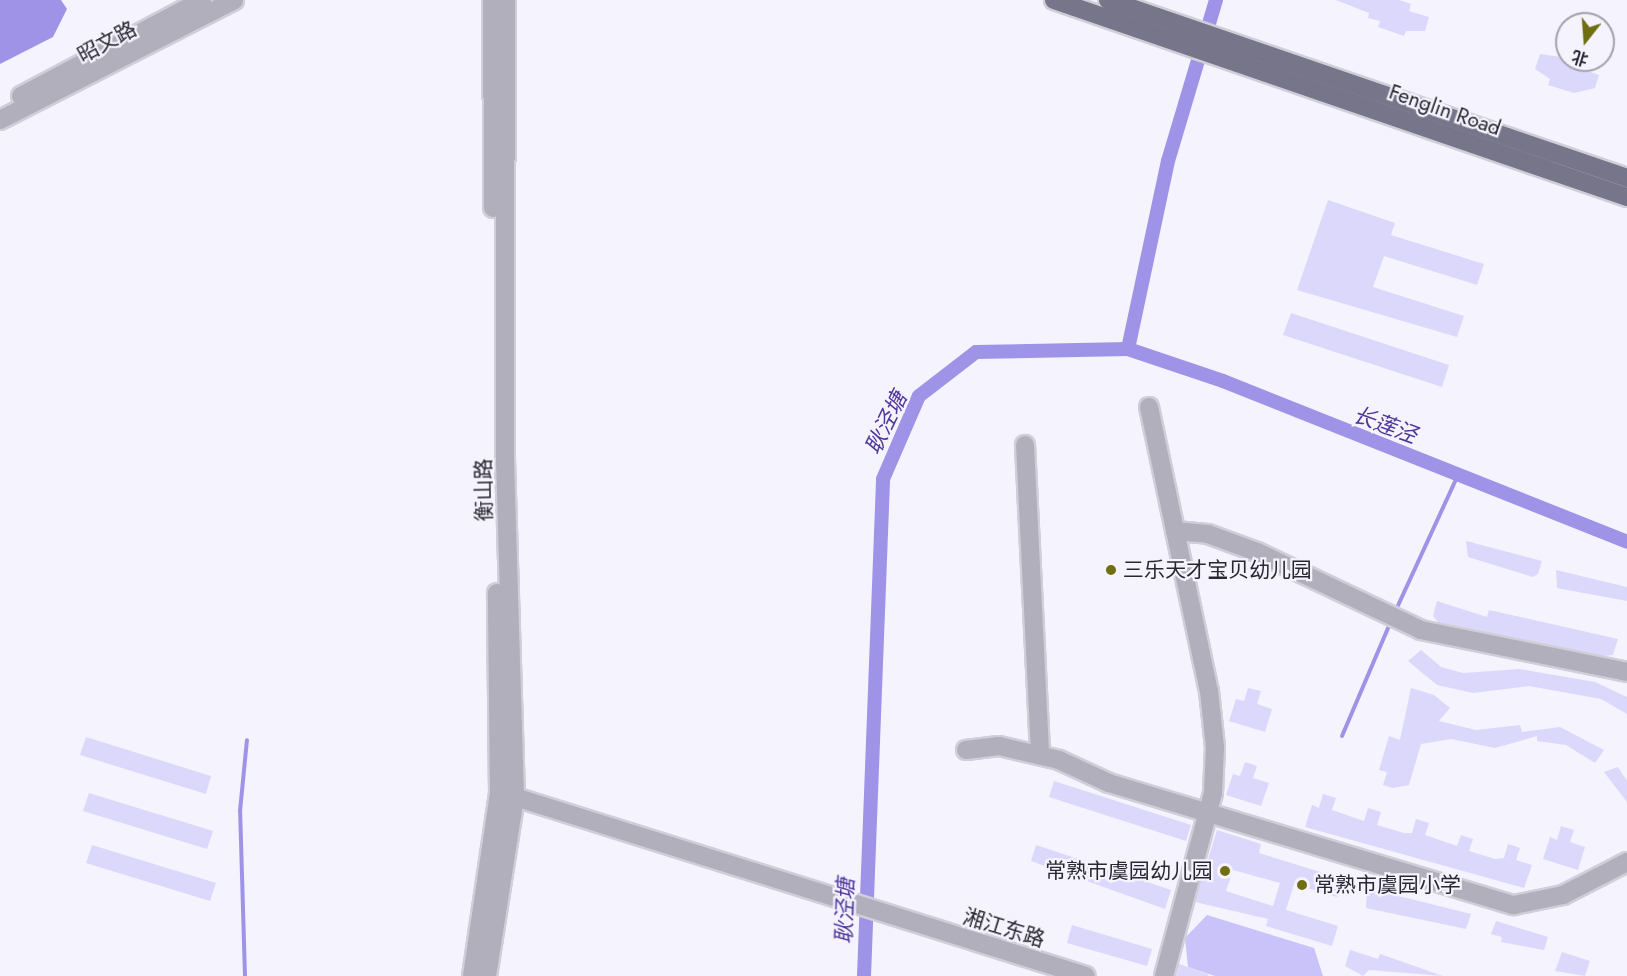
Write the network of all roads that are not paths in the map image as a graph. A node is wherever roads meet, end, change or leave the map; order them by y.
1 (202, 0) edge
2 (234, 0) edge
3 (492, 0) edge
4 (506, 0) edge
5 (1054, 0) edge
6 (1108, 0) edge
7 (1168, 29) junction
8 (1251, 58) junction
9 (0, 107) edge
10 (0, 120) edge
11 (1627, 178) edge
12 (1627, 197) edge
13 (1149, 407) dead end
14 (1025, 445) dead end
15 (1175, 531) junction
16 (1627, 672) edge
17 (966, 750) dead end
18 (1040, 755) junction
19 (515, 797) junction
20 (1208, 813) junction
21 (1627, 862) edge
22 (472, 976) edge
23 (487, 976) edge
24 (1086, 976) edge
25 (1164, 976) edge

1 - 9 street
2 - 10 street, 昭文路
3 - 22 street, 衡山路
4 - 19 street, 衡山路
5 - 7 main road
6 - 7 main road
7 - 8 main road
8 - 11 main road, Fenglin Road
8 - 12 main road, Fenglin Road
13 - 15 street
14 - 18 street
15 - 16 street
15 - 20 street
17 - 18 street
18 - 20 street
19 - 23 street, 衡山路
19 - 24 street, 湘江东路
20 - 21 street
20 - 25 street

